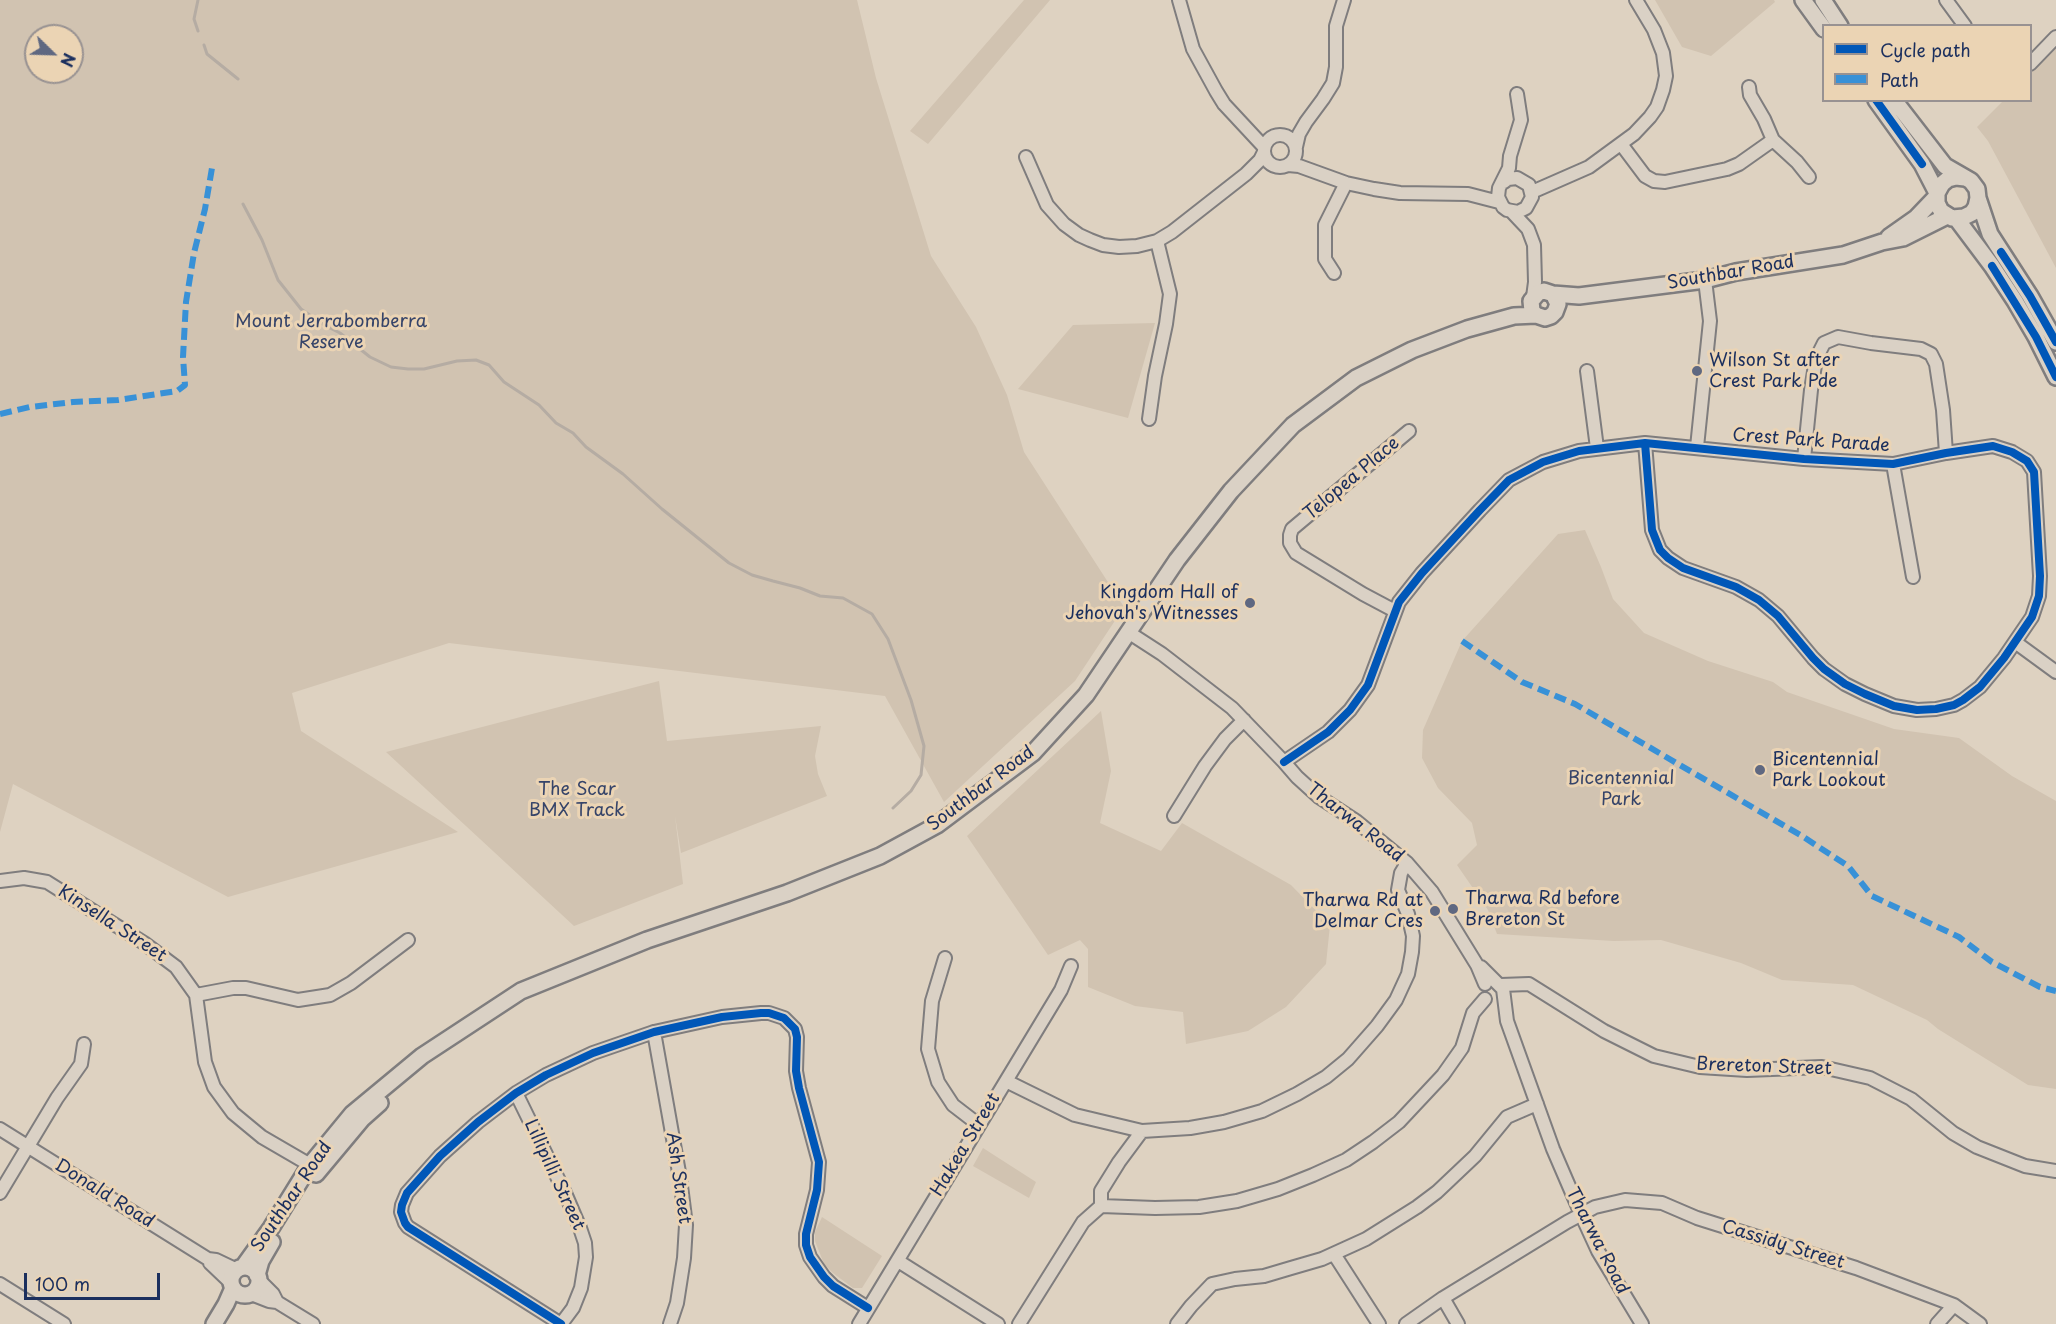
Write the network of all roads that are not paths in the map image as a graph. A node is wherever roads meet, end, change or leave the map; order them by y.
1 (1179, 0) edge
2 (1344, 0) edge
3 (1636, 0) edge
4 (1803, 0) edge
5 (1823, 0) edge
6 (1946, 0) edge
7 (1839, 24) edge
8 (1964, 24) edge
9 (1822, 26) edge
10 (2056, 38) edge
11 (2032, 63) edge
12 (1749, 87) dead end
13 (1517, 94) dead end
14 (1877, 102) edge
15 (1895, 102) edge
16 (1305, 122) junction
17 (1248, 128) junction
18 (1280, 136) junction
19 (1773, 140) junction
20 (1621, 144) junction
21 (1264, 150) junction
22 (1296, 150) junction
23 (1026, 157) dead end
24 (1283, 166) junction
25 (1318, 171) junction
26 (1246, 174) junction
27 (1809, 177) dead end
28 (1965, 178) junction
29 (1346, 183) junction
30 (1505, 184) junction
31 (1534, 188) junction
32 (1937, 194) junction
33 (1978, 198) junction
34 (1526, 208) junction
35 (1512, 212) junction
36 (1952, 217) junction
37 (1157, 241) junction
38 (1882, 242) junction
39 (1334, 273) dead end
40 (1705, 280) junction
41 (1542, 302) junction
42 (2056, 342) edge
43 (1587, 371) dead end
44 (2056, 377) edge
45 (1149, 419) dead end
46 (1409, 431) dead end
47 (1645, 443) junction
48 (1697, 447) junction
49 (1597, 448) junction
50 (1946, 453) junction
51 (1804, 459) junction
52 (1893, 464) junction
53 (1913, 577) dead end
54 (1395, 611) junction
55 (1128, 632) junction
56 (2015, 642) junction
57 (2056, 672) edge
58 (1244, 720) junction
59 (1284, 762) junction
60 (1174, 816) dead end
61 (1407, 863) junction
62 (0, 881) edge
63 (408, 940) dead end
64 (945, 958) dead end
65 (1071, 966) dead end
66 (1494, 991) junction
67 (196, 995) junction
68 (654, 1032) junction
69 (84, 1044) dead end
70 (1006, 1081) junction
71 (516, 1093) junction
72 (1537, 1104) junction
73 (980, 1125) junction
74 (0, 1129) edge
75 (1142, 1131) junction
76 (28, 1146) junction
77 (314, 1168) junction
78 (2056, 1171) edge
79 (0, 1193) edge
80 (1101, 1206) junction
81 (1581, 1214) junction
82 (1334, 1254) junction
83 (898, 1261) junction
84 (236, 1277) junction
85 (258, 1277) junction
86 (0, 1284) edge
87 (249, 1294) junction
88 (1443, 1298) junction
89 (277, 1302) junction
90 (1954, 1305) junction
91 (868, 1308) junction
92 (64, 1324) edge
93 (214, 1324) edge
94 (224, 1324) edge
95 (313, 1324) edge
96 (561, 1324) edge
97 (670, 1324) edge
98 (859, 1324) edge
99 (998, 1324) edge
100 (1019, 1324) edge
101 (1177, 1324) edge
102 (1379, 1324) edge
103 (1406, 1324) edge
104 (1458, 1324) edge
105 (1642, 1324) edge
106 (1937, 1324) edge
107 (1980, 1324) edge

1 - 17 street
2 - 16 street
3 - 20 street
4 - 9 main road
5 - 7 main road
6 - 8 street
10 - 11 street
12 - 19 street
13 - 30 street
14 - 32 main road
15 - 28 main road
16 - 18 street
16 - 22 street
17 - 18 street
17 - 21 street
18 - 21 street
18 - 22 street
19 - 20 street
19 - 27 street
20 - 31 street
21 - 24 street
21 - 26 street
22 - 24 street
22 - 25 street
23 - 37 street
24 - 25 street
24 - 26 street
25 - 29 street
26 - 37 street
28 - 32 main road
28 - 33 main road
29 - 30 street
29 - 39 street
30 - 31 street
30 - 35 street
31 - 34 street
32 - 36 main road
32 - 38 main road, Southbar Road
33 - 36 main road
33 - 42 main road
34 - 35 street
34 - 41 street
35 - 41 street
36 - 38 main road, Southbar Road
36 - 44 main road
37 - 45 street
38 - 40 main road, Southbar Road
40 - 41 main road, Southbar Road
40 - 48 street
41 - 55 main road, Southbar Road
43 - 49 street
46 - 54 street, Telopea Place
47 - 48 street, Crest Park Parade
47 - 49 street, Crest Park Parade
47 - 56 street, Crest Park Parade
48 - 51 street, Crest Park Parade
49 - 54 street, Crest Park Parade
50 - 51 street
50 - 52 street, Crest Park Parade
50 - 56 street, Crest Park Parade
51 - 52 street, Crest Park Parade
52 - 53 street
54 - 59 street, Crest Park Parade
55 - 58 street, Tharwa Road
55 - 77 main road, Southbar Road
56 - 57 street
58 - 59 street, Tharwa Road
58 - 60 street
59 - 61 street, Tharwa Road
61 - 66 street, Tharwa Road
61 - 75 street
62 - 67 street, Kinsella Street
63 - 67 street
64 - 73 street
65 - 70 street, Hakea Street
66 - 72 street, Tharwa Road
66 - 78 street, Brereton Street
66 - 80 street
67 - 77 street, Kinsella Street
68 - 71 street
68 - 91 street
68 - 97 street, Ash Street
69 - 76 street
70 - 73 street, Hakea Street
70 - 75 street
71 - 96 street, Lillipilli Street
71 - 96 street
72 - 81 street, Tharwa Road
72 - 82 street
73 - 83 street, Hakea Street
74 - 76 street, Donald Road
75 - 80 street
76 - 79 street
76 - 84 street, Donald Road
77 - 84 main road, Southbar Road
77 - 85 main road, Southbar Road
80 - 100 street
81 - 88 street, Cassidy Street
81 - 90 street, Cassidy Street
81 - 105 street, Tharwa Road
82 - 101 street
82 - 102 street
83 - 91 street, Hakea Street
83 - 99 street
84 - 85 main road
84 - 87 main road
84 - 93 main road, Southbar Road
85 - 87 main road
85 - 89 street
86 - 92 street
87 - 89 street
87 - 94 main road
88 - 103 street, Cassidy Street
88 - 104 street
89 - 95 street
90 - 106 street
90 - 107 street, Cassidy Street
91 - 98 street, Hakea Street

